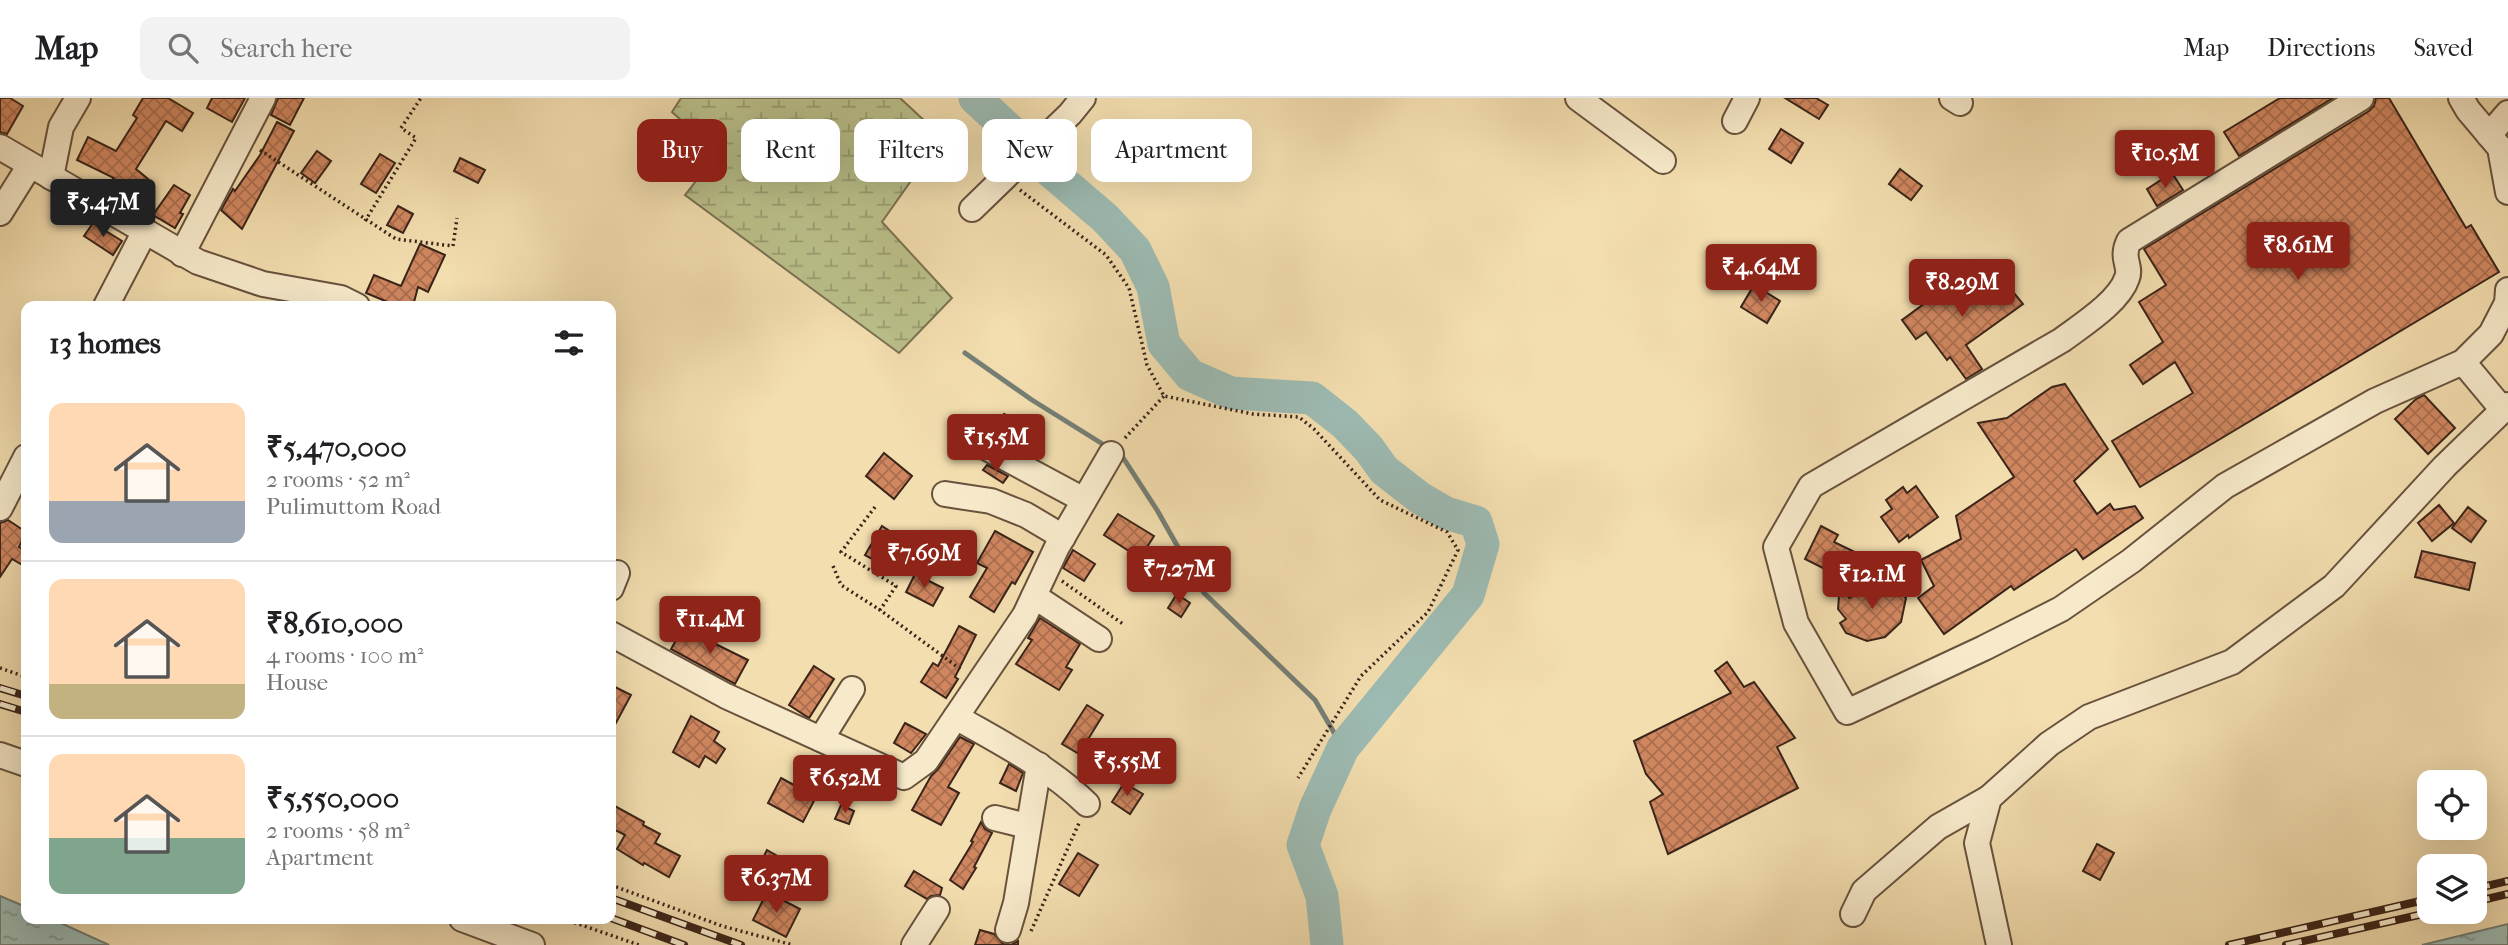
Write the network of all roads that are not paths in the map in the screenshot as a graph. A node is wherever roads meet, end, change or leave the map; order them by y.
1 (78, 98) edge
2 (263, 98) edge
3 (1083, 98) edge
4 (1578, 98) edge
5 (1746, 98) edge
6 (2361, 98) edge
7 (2461, 98) edge
8 (2508, 113) edge
9 (1735, 121) dead end
10 (2489, 135) junction
11 (0, 147) edge
12 (1663, 161) dead end
13 (40, 171) junction
14 (2508, 192) edge
15 (972, 209) dead end
16 (0, 213) edge
17 (145, 231) junction
18 (182, 254) junction
19 (2508, 290) edge
20 (109, 301) edge
21 (346, 301) edge
22 (2491, 334) junction
23 (2463, 362) junction
24 (2487, 388) junction
25 (2505, 408) edge
26 (974, 441) dead end
27 (1111, 454) road end
28 (21, 467) edge
29 (945, 494) dead end
30 (1084, 500) junction
31 (0, 508) edge
32 (1063, 537) junction
33 (1034, 596) junction
34 (616, 637) edge
35 (1098, 639) dead end
36 (852, 689) dead end
37 (956, 717) junction
38 (821, 739) junction
39 (0, 755) edge
40 (21, 762) edge
41 (1039, 765) junction
42 (1989, 798) junction
43 (1087, 804) road end
44 (995, 818) dead end
45 (1027, 826) junction
46 (937, 909) dead end
47 (1853, 914) dead end
48 (475, 924) edge
49 (1018, 934) road end
50 (532, 945) edge
51 (914, 945) edge
52 (1999, 945) edge

1 - 13 street
2 - 18 street
3 - 15 street
4 - 12 street
5 - 9 street
6 - 23 street
7 - 10 street
8 - 10 street
10 - 14 street
11 - 13 street
13 - 16 street
13 - 17 street
17 - 18 street
17 - 20 street
18 - 21 street
19 - 22 street
22 - 23 street
22 - 24 street
23 - 24 street
24 - 25 street
25 - 42 street
26 - 30 street
27 - 30 street
28 - 31 street
29 - 32 street
30 - 32 street
32 - 33 street
33 - 35 street
33 - 37 street
34 - 38 street
36 - 38 street
37 - 38 street
37 - 41 street
39 - 40 street
41 - 43 street
41 - 45 street
42 - 47 street
42 - 52 street
44 - 45 street
45 - 49 street
46 - 51 street
48 - 50 street

